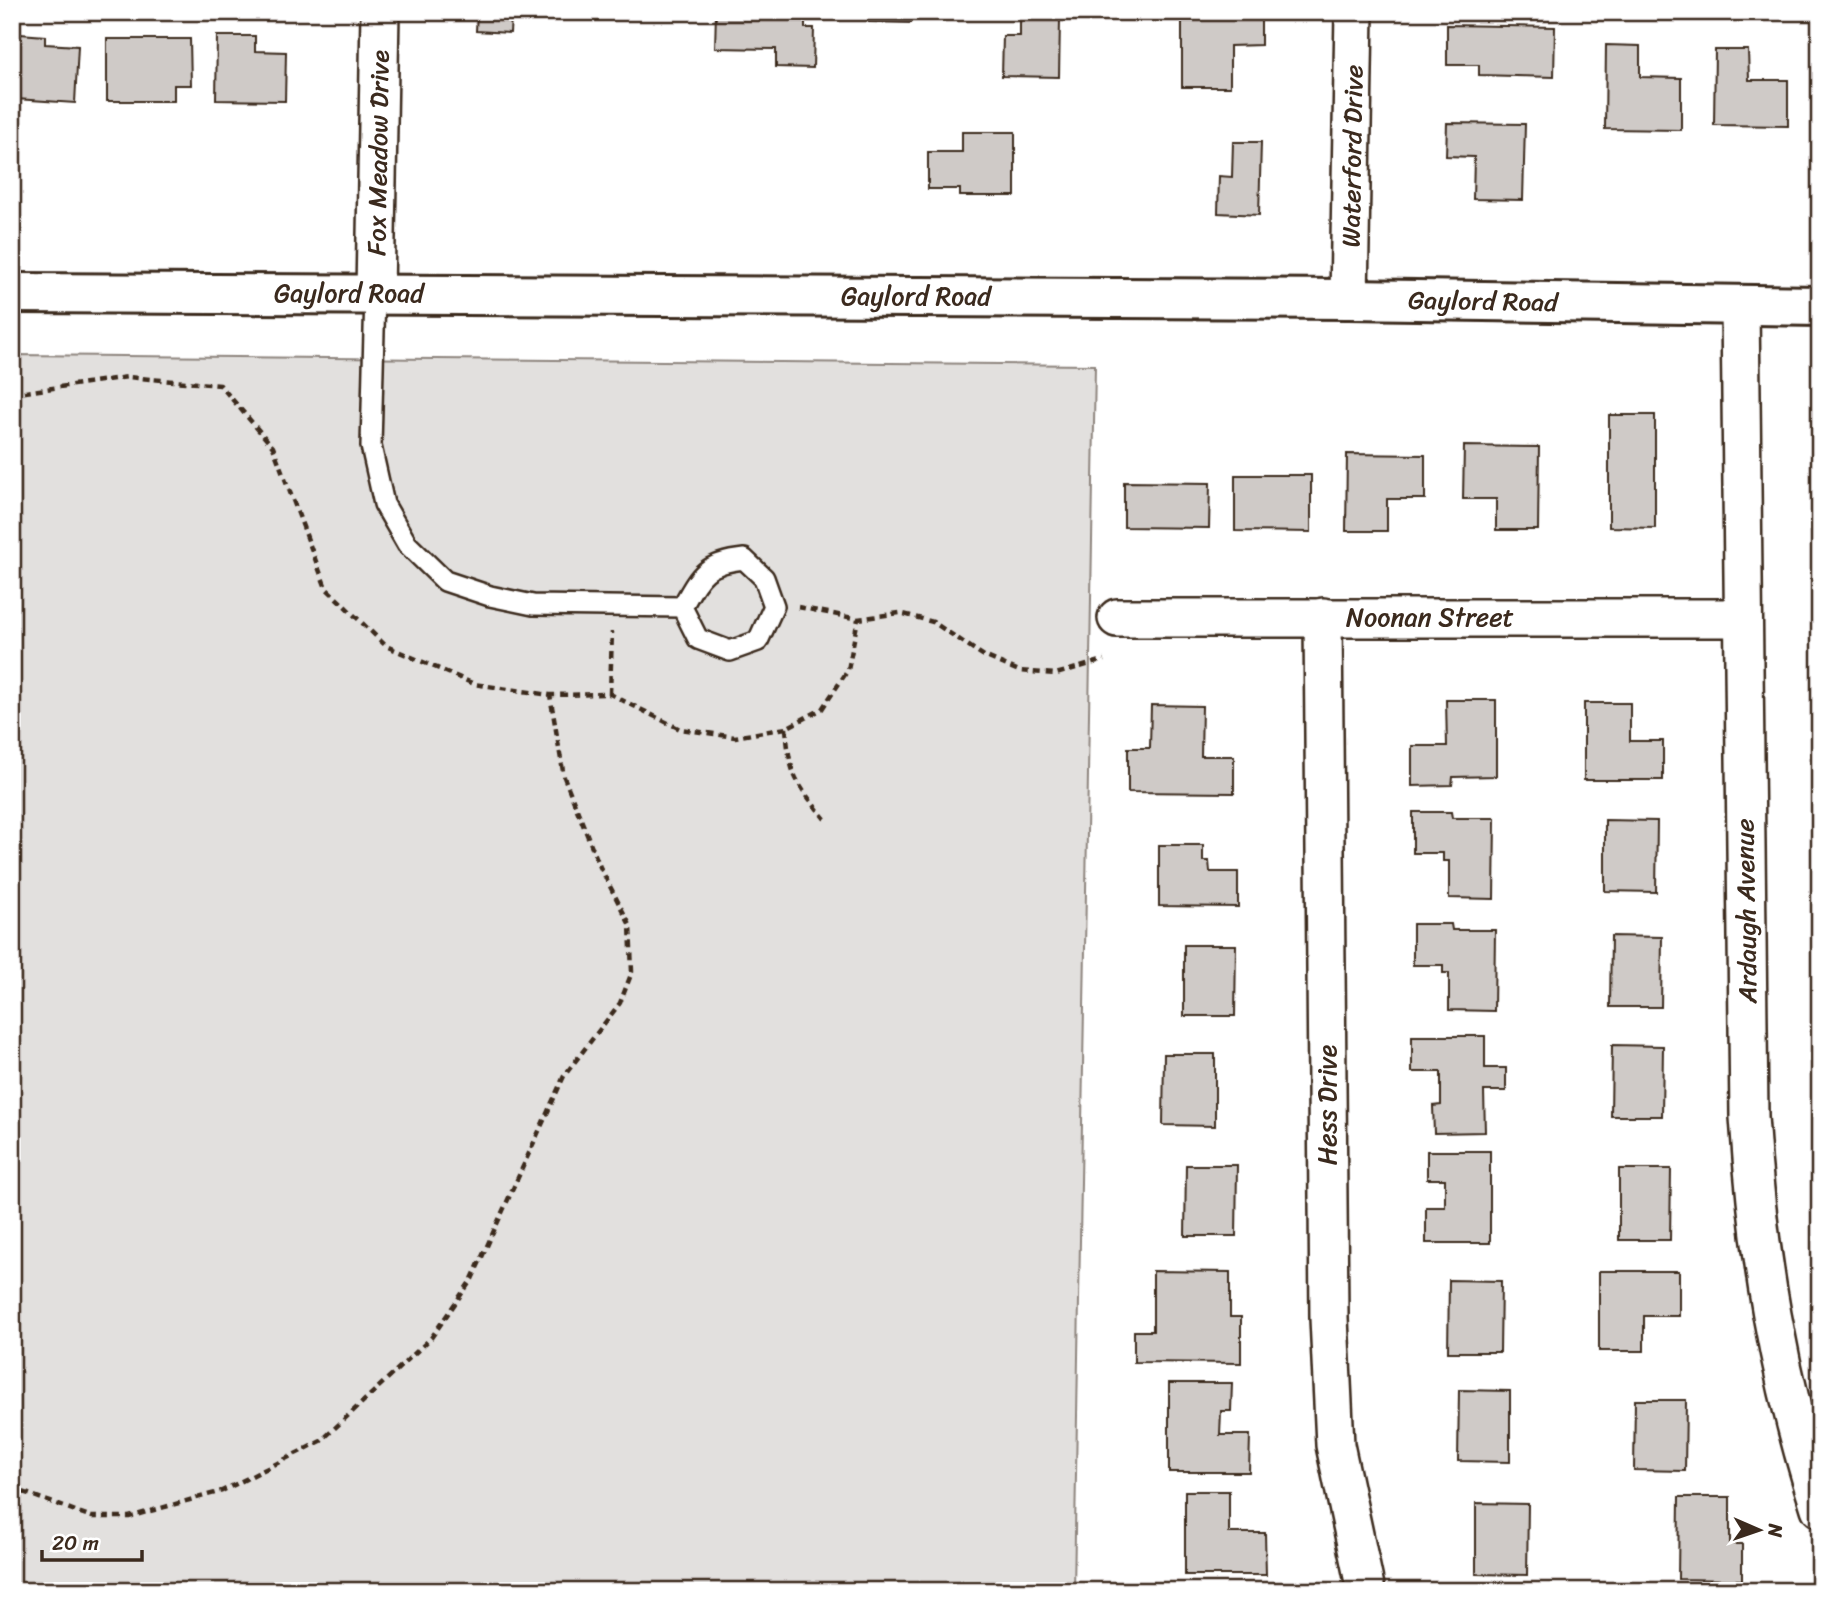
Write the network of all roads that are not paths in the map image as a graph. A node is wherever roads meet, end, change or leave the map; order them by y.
1 (380, 12) edge
2 (1354, 12) edge
3 (12, 293) edge
4 (375, 293) junction
5 (1349, 299) junction
6 (1740, 306) junction
7 (1820, 306) edge
8 (682, 607) junction
9 (1323, 617) junction
10 (1117, 618) dead end
11 (1742, 618) junction
12 (1820, 1508) edge
13 (1366, 1591) edge

1 - 4 street, Fox Meadow Drive
2 - 5 street, Waterford Drive
3 - 4 street, Gaylord Road
4 - 5 street, Gaylord Road
4 - 8 lane
5 - 6 street, Gaylord Road
6 - 7 street, Gaylord Road
6 - 11 street, Ardaugh Avenue
8 - 8 lane
9 - 10 street, Noonan Street
9 - 11 street, Noonan Street
9 - 13 street, Hess Drive
11 - 12 street, Ardaugh Avenue

